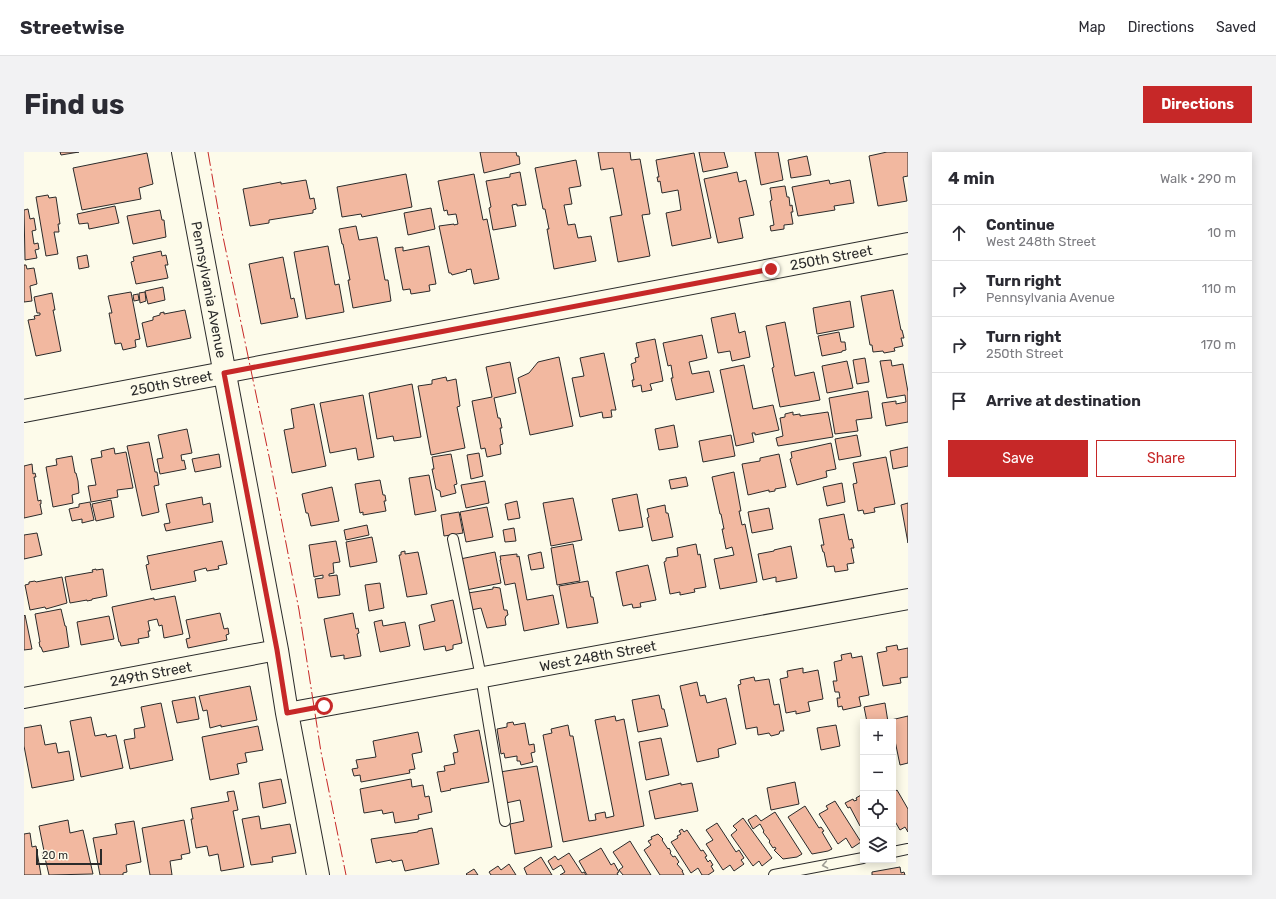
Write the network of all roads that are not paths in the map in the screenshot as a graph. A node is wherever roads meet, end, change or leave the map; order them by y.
1 (183, 152) edge
2 (908, 243) edge
3 (224, 373) junction
4 (24, 411) edge
5 (453, 538) dead end
6 (908, 599) edge
7 (277, 650) junction
8 (481, 678) junction
9 (24, 698) edge
10 (287, 713) junction
11 (505, 821) dead end
12 (908, 849) edge
13 (896, 851) edge
14 (860, 859) edge
15 (318, 875) edge
16 (774, 875) edge

1 - 3 street, Pennsylvania Avenue
2 - 3 street, 250th Street
3 - 4 street, 250th Street
3 - 7 street, Pennsylvania Avenue
5 - 8 lane
6 - 8 street, West 248th Street
7 - 9 street, 249th Street
7 - 10 street, Pennsylvania Avenue
8 - 10 street, West 248th Street
8 - 11 lane
10 - 15 street, Pennsylvania Avenue
12 - 13 lane
14 -> 16 lane

